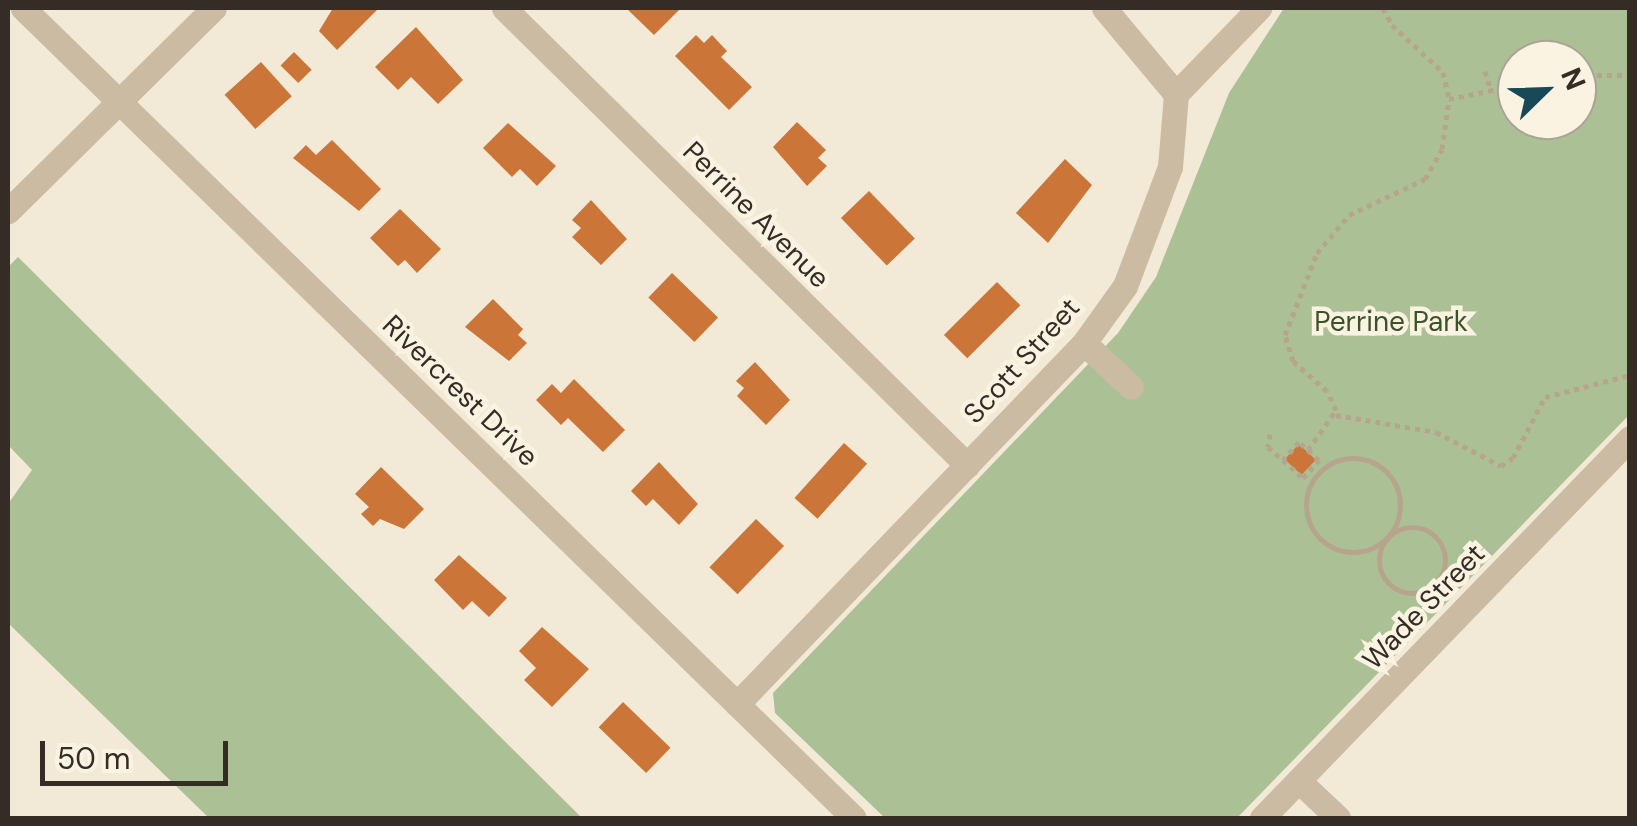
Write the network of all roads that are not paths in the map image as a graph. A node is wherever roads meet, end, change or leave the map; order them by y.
1 (23, 8) edge
2 (214, 8) edge
3 (504, 8) edge
4 (1104, 8) edge
5 (1260, 8) edge
6 (1176, 94) junction
7 (118, 101) junction
8 (8, 211) edge
9 (1084, 343) junction
10 (1131, 386) dead end
11 (1630, 438) edge
12 (966, 465) junction
13 (737, 704) junction
14 (1299, 781) junction
15 (854, 818) edge
16 (1262, 818) edge
17 (1338, 818) edge

1 - 7 street, Rivercrest Drive
2 - 7 street
3 - 12 street, Perrine Avenue
4 - 6 street
5 - 6 street
6 - 9 street, Scott Street
7 - 8 street
7 - 13 street, Rivercrest Drive
9 - 10 street
9 - 12 street, Scott Street
11 - 14 street, Wade Street
12 - 13 street, Scott Street
13 - 15 street, Rivercrest Drive
14 - 16 street, Wade Street
14 - 17 street

